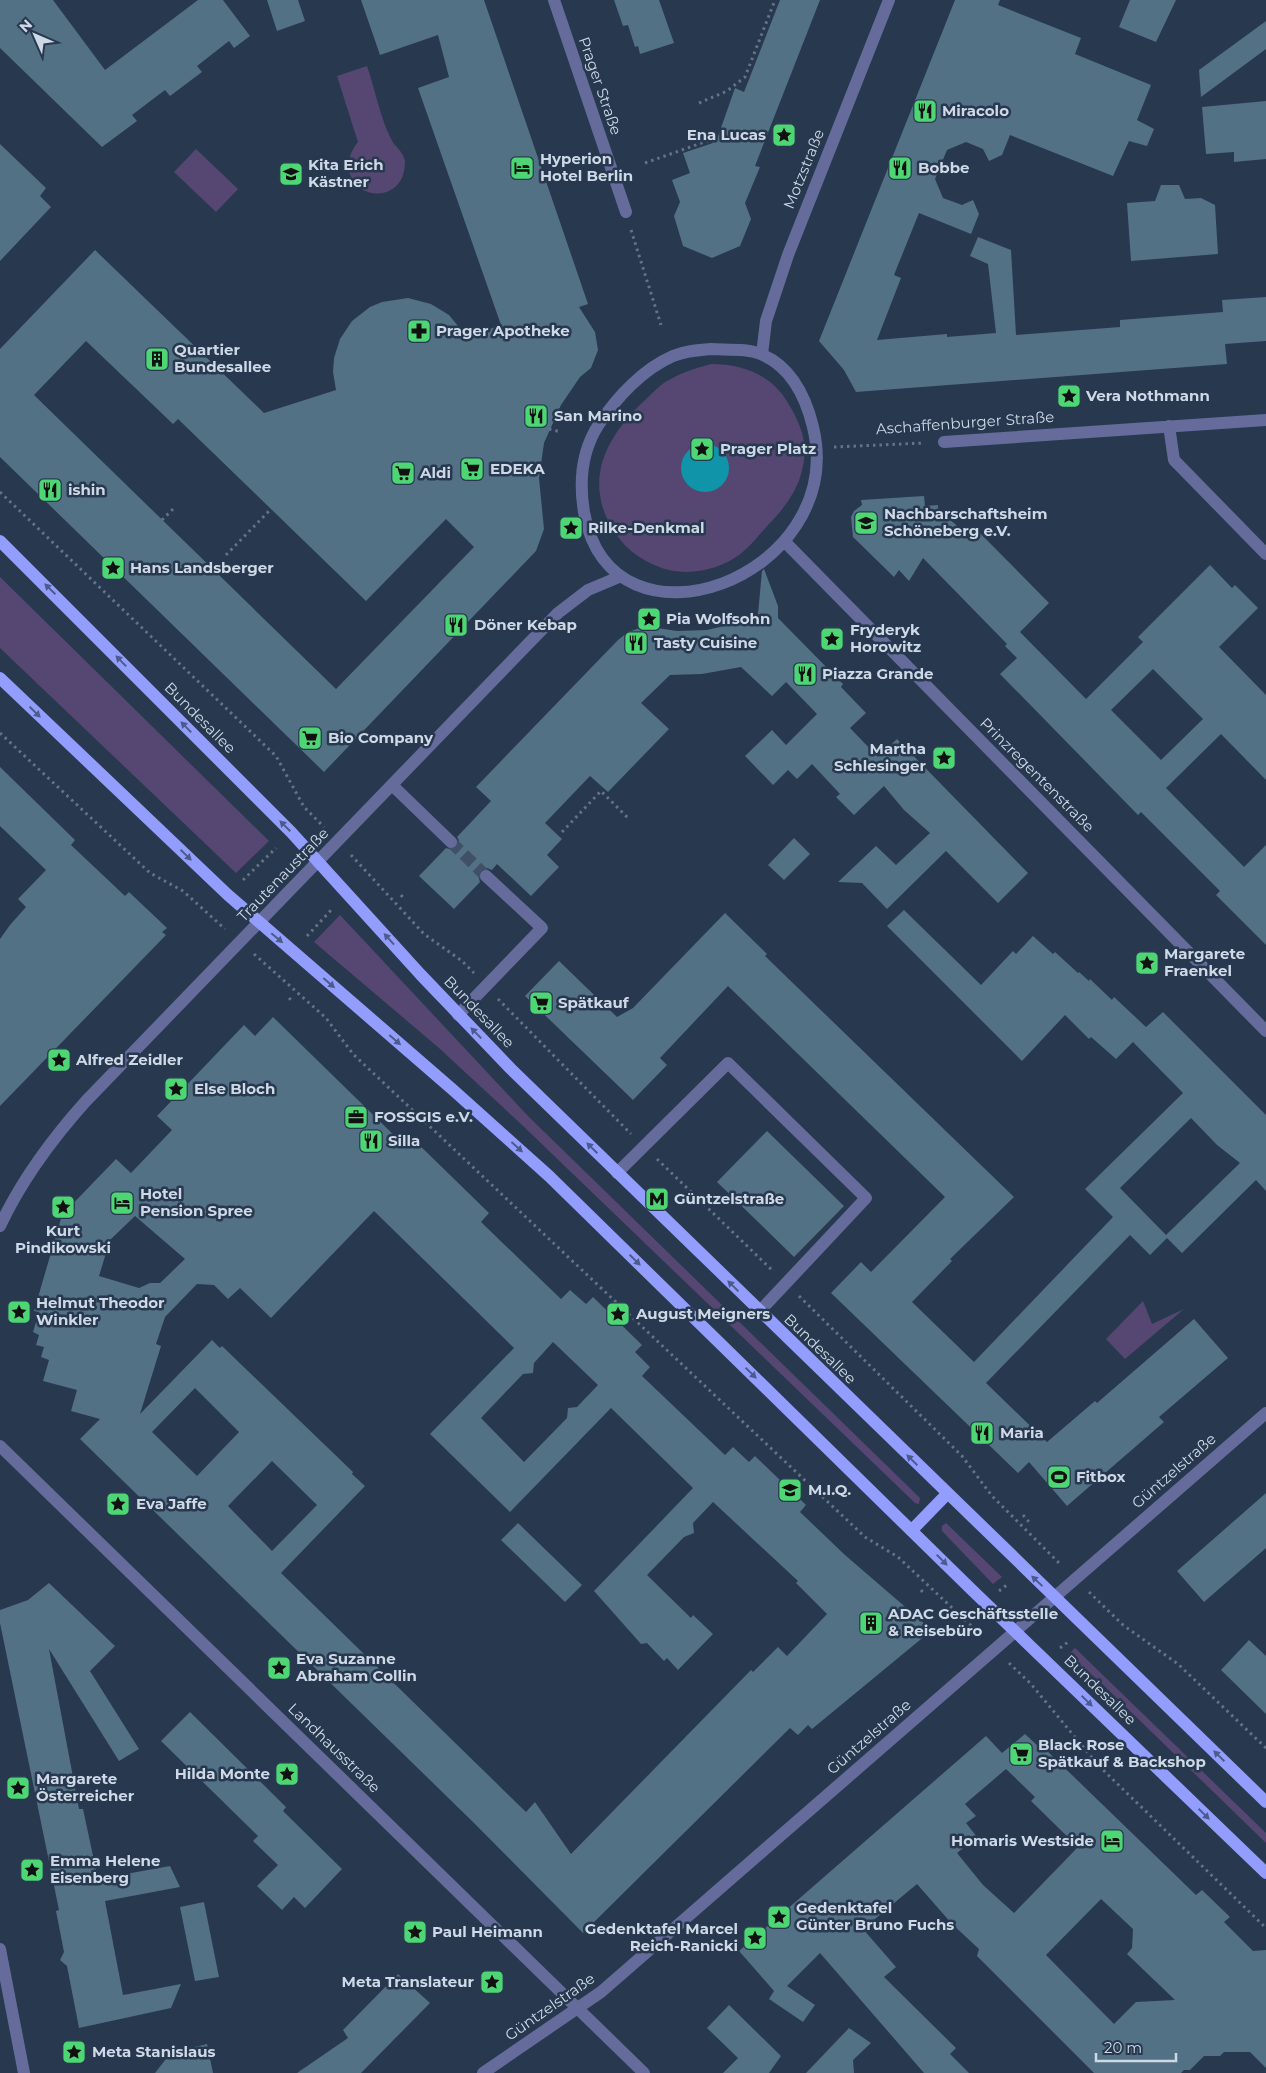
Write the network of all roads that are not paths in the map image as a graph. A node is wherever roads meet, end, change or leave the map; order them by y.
1 (554, 0) edge
2 (889, 0) edge
3 (626, 212) road end
4 (762, 354) junction
5 (1266, 420) edge
6 (1169, 426) junction
7 (944, 442) road end
8 (0, 541) edge
9 (785, 542) junction
10 (1266, 554) edge
11 (619, 577) junction
12 (0, 678) edge
13 (392, 786) junction
14 (452, 842) tunnel mouth
15 (319, 862) junction
16 (486, 876) tunnel mouth
17 (260, 923) junction
18 (458, 1015) junction
19 (1266, 1031) edge
20 (617, 1173) junction
21 (0, 1226) edge
22 (759, 1312) junction
23 (1266, 1413) edge
24 (0, 1446) edge
25 (947, 1494) junction
26 (912, 1530) junction
27 (1054, 1597) junction
28 (1015, 1632) junction
29 (1266, 1802) edge
30 (1266, 1873) edge
31 (0, 1949) edge
32 (578, 2008) junction
33 (24, 2073) edge
34 (483, 2073) edge
35 (644, 2073) edge

1 - 3 street, Prager Straße
2 - 4 street, Motzstraße
4 - 9 street
4 - 11 street
5 - 6 street, Aschaffenburger Straße
6 - 7 street, Aschaffenburger Straße
6 - 10 street
15 -> 8 main road, Bundesallee
9 - 11 street
9 - 19 street, Prinzregentenstraße
11 - 13 street, Trautenaustraße
12 -> 17 main road, Bundesallee
13 - 14 street
13 - 15 street, Trautenaustraße
15 - 17 street, Trautenaustraße
18 -> 15 main road, Bundesallee
16 - 18 street
17 - 21 street, Trautenaustraße
17 -> 26 main road, Bundesallee
20 -> 18 main road, Bundesallee
22 -> 20 main road, Bundesallee
20 - 22 street
25 -> 22 main road, Bundesallee
23 - 27 street, Güntzelstraße
24 - 32 street, Landhausstraße
25 - 26 main road
27 -> 25 main road, Bundesallee
26 -> 28 main road, Bundesallee
27 - 28 street, Güntzelstraße
29 -> 27 main road, Bundesallee
28 -> 30 main road, Bundesallee
28 - 32 street, Güntzelstraße
31 - 33 street
32 - 34 street, Güntzelstraße
32 - 35 street, Landhausstraße

